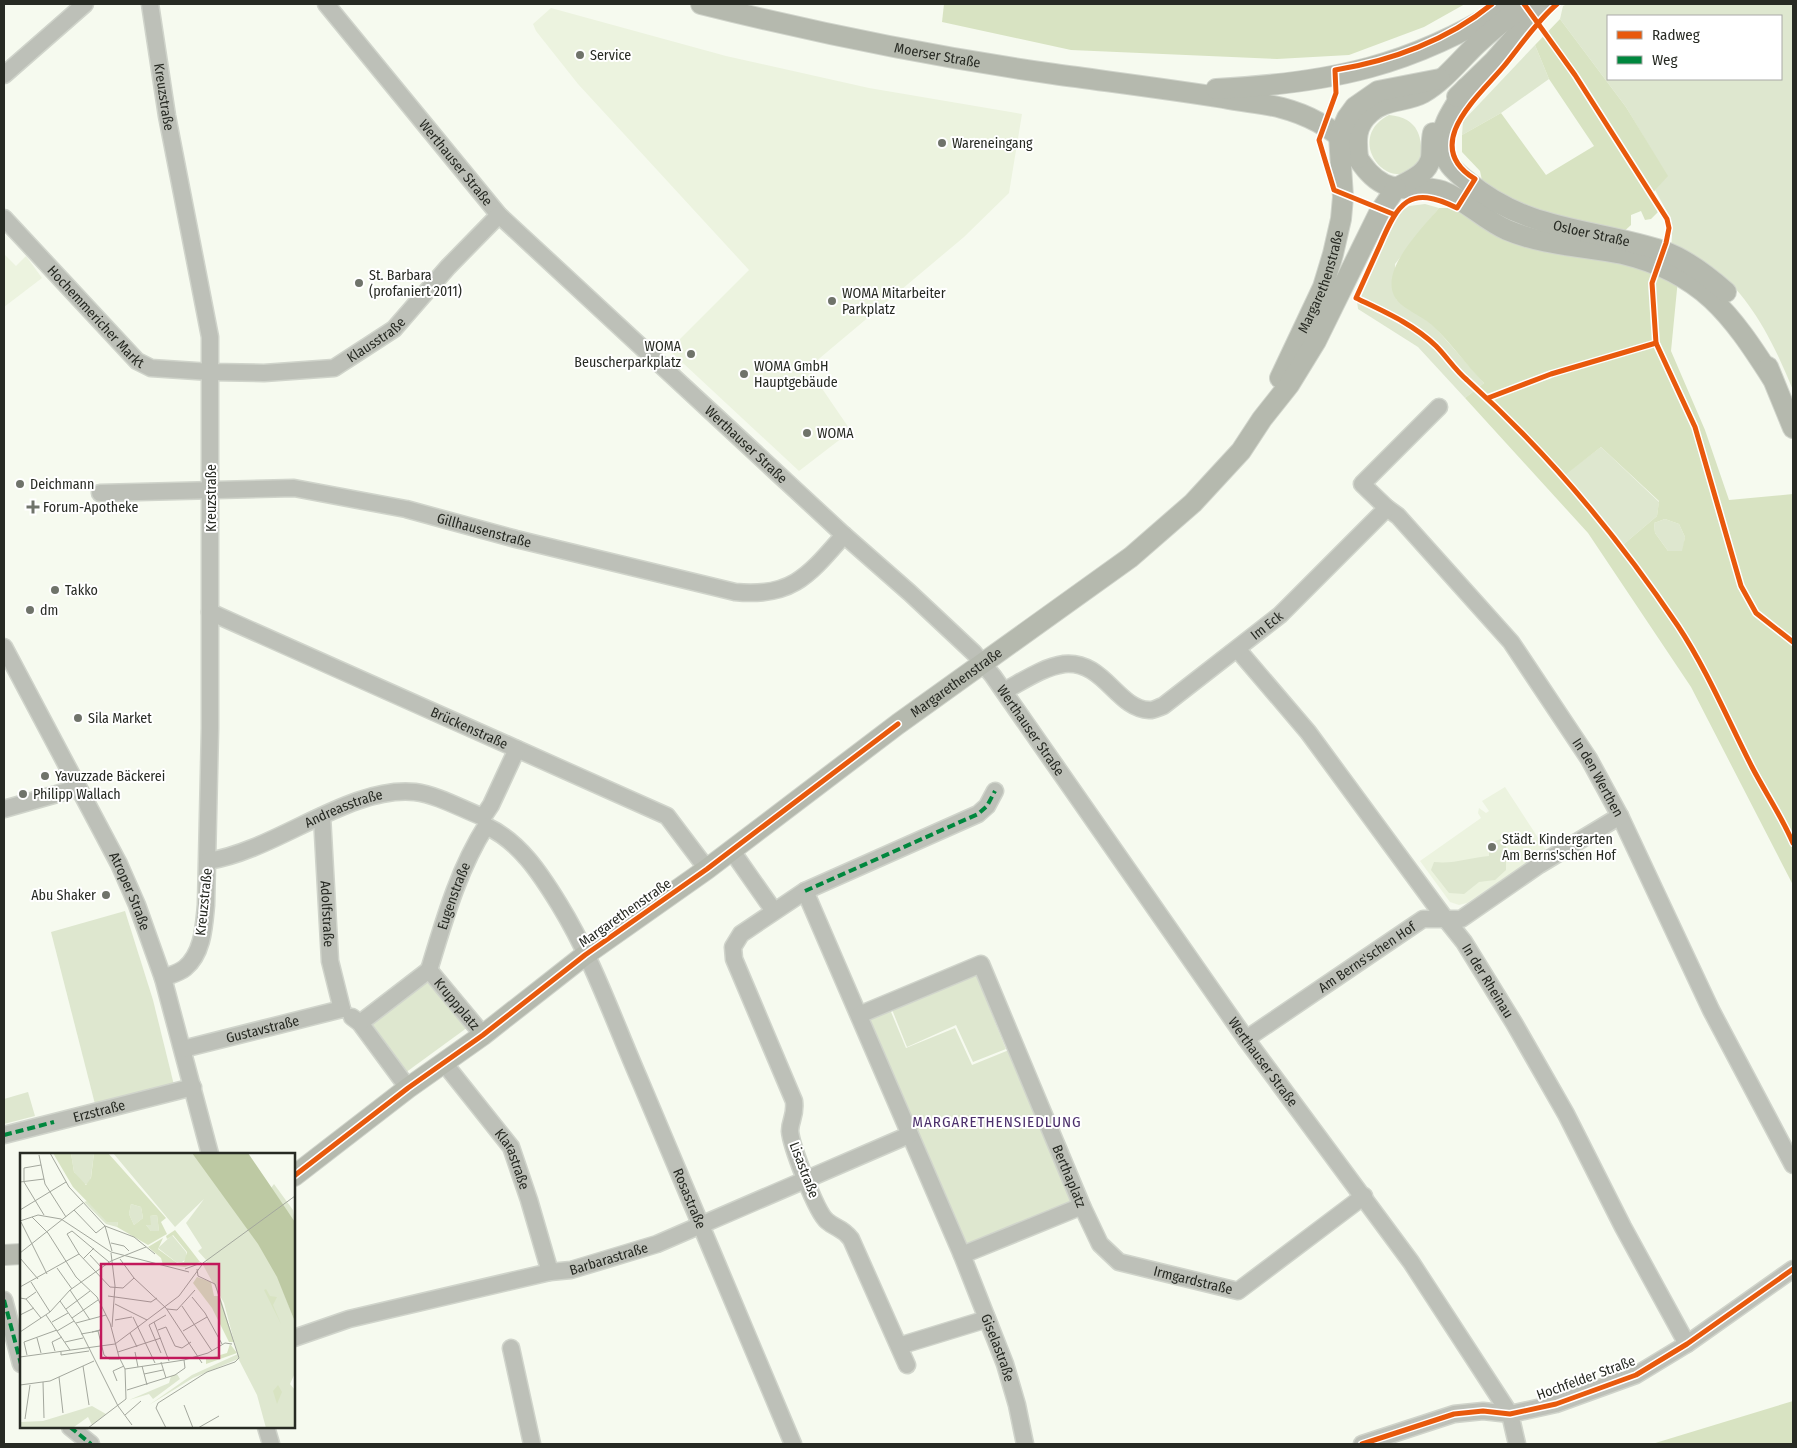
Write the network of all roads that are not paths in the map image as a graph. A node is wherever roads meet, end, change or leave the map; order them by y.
1 (85, 4) edge
2 (150, 4) edge
3 (326, 4) edge
4 (701, 4) edge
5 (1510, 4) edge
6 (1528, 4) edge
7 (1544, 4) edge
8 (6, 67) edge
9 (1440, 79) junction
10 (1466, 88) junction
11 (1177, 90) junction
12 (1339, 136) junction
13 (1358, 158) junction
14 (1396, 188) junction
15 (499, 215) junction
16 (4, 218) edge
17 (210, 372) junction
18 (1772, 378) junction
19 (1439, 407) dead end
20 (1262, 418) junction
21 (1793, 428) edge
22 (211, 489) junction
23 (100, 493) dead end
24 (1387, 508) junction
25 (844, 535) junction
26 (210, 612) junction
27 (4, 648) edge
28 (1238, 650) junction
29 (983, 664) junction
30 (1004, 691) junction
31 (517, 749) junction
32 (78, 788) junction
33 (995, 791) dead end
34 (4, 809) edge
35 (322, 816) junction
36 (1620, 816) junction
37 (484, 821) junction
38 (732, 851) junction
39 (208, 862) junction
40 (707, 869) junction
41 (805, 891) junction
42 (774, 911) junction
43 (1444, 917) junction
44 (585, 955) junction
45 (429, 970) junction
46 (163, 978) junction
47 (342, 1009) junction
48 (859, 1015) junction
49 (360, 1023) junction
50 (483, 1036) junction
51 (1246, 1039) junction
52 (183, 1049) junction
53 (444, 1063) junction
54 (193, 1087) junction
55 (408, 1088) junction
56 (4, 1135) edge
57 (909, 1135) junction
58 (210, 1153) edge
59 (1793, 1165) edge
60 (295, 1175) edge
61 (806, 1179) junction
62 (1364, 1196) junction
63 (1082, 1206) junction
64 (701, 1223) junction
65 (20, 1254) edge
66 (4, 1255) edge
67 (962, 1255) junction
68 (1793, 1269) edge
69 (550, 1272) junction
70 (4, 1300) edge
71 (987, 1319) junction
72 (295, 1338) edge
73 (1688, 1344) junction
74 (899, 1346) junction
75 (511, 1348) dead end
76 (20, 1360) edge
77 (907, 1366) dead end
78 (1510, 1414) junction
79 (71, 1428) edge
80 (266, 1428) edge
81 (90, 1444) edge
82 (272, 1444) edge
83 (532, 1444) edge
84 (793, 1444) edge
85 (1025, 1444) edge
86 (1362, 1444) edge
87 (1517, 1444) edge

1 - 8 street
2 - 17 street, Kreuzstraße
3 - 15 street, Werthauser Straße
4 - 11 main road, Moerser Straße
5 - 11 main road, Moerser Straße
6 - 9 main road
7 - 10 main road
9 - 12 main road
9 - 13 main road
10 - 14 main road
10 - 18 main road, Osloer Straße
11 - 12 main road, Moerser Straße
12 - 13 main road, Moerser Straße
12 - 20 main road, Margarethenstraße
13 - 14 main road, Moerser Straße
14 - 18 main road, Osloer Straße
14 - 20 main road, Margarethenstraße
15 - 17 street, Klausstraße
15 - 25 street, Werthauser Straße
16 - 17 street, Hochemmericher Markt
17 - 22 street, Kreuzstraße
18 - 21 main road, Osloer Straße
19 - 24 street
20 - 29 main road, Margarethenstraße
22 - 23 street, Gillhausenstraße
22 - 25 street, Gillhausenstraße
22 - 26 street, Kreuzstraße
24 - 28 street, Im Eck
24 - 36 street, In den Werthen
25 - 29 street, Werthauser Straße
26 - 31 street, Brückenstraße
26 - 39 street, Kreuzstraße
27 - 32 street, Atroper Straße
28 - 30 street, Im Eck
28 - 43 street, In der Rheinau
29 - 30 street, Werthauser Straße
29 - 38 main road, Margarethenstraße
30 - 51 street, Werthauser Straße
31 - 37 street, Eugenstraße
31 - 40 street, Brückenstraße
32 - 34 street
32 - 46 street, Atroper Straße
33 - 41 street, Lisastraße
35 - 37 street, Andreasstraße
35 - 39 street, Andreasstraße
35 - 47 street, Adolfstraße
36 - 43 street, Am Berns'schen Hof
36 - 59 street, In den Werthen
37 - 44 street, Andreasstraße
37 - 45 street, Eugenstraße
38 - 40 main road, Margarethenstraße
38 - 42 street
39 - 46 street, Kreuzstraße
40 - 44 main road, Margarethenstraße
41 - 42 street, Lisastraße
41 - 48 street
42 - 61 street, Lisastraße
43 - 51 street, Am Berns'schen Hof
43 - 73 street, In der Rheinau
44 - 50 main road, Margarethenstraße
44 - 64 street, Rosastraße
45 - 49 street, Kruppplatz
45 - 50 street, Kruppplatz
46 - 52 street, Atroper Straße
47 - 49 street
47 - 52 street, Gustavstraße
48 - 57 street
48 - 63 street, Berthaplatz
49 - 55 street
50 - 53 main road, Margarethenstraße
51 - 62 street, Werthauser Straße
52 - 54 street, Atroper Straße
53 - 55 main road, Margarethenstraße
53 - 69 street, Klarastraße
54 - 56 street, Erzstraße
54 - 58 street, Atroper Straße
55 - 60 main road, Margarethenstraße
57 - 61 street, Barbarastraße
57 - 67 street
61 - 64 street, Barbarastraße
61 - 74 street, Lisastraße
62 - 63 street, Irmgardstraße
62 - 78 street, Werthauser Straße
63 - 67 street, Berthaplatz
64 - 69 street, Barbarastraße
64 - 84 street, Rosastraße
65 - 66 main road
67 - 71 street, Giselastraße
68 - 73 street, Hochfelder Straße
69 - 72 street, Barbarastraße
70 - 76 street
71 - 74 street
71 - 85 street, Giselastraße
73 - 78 street, Hochfelder Straße
74 - 77 street, Lisastraße
75 - 83 street
78 - 86 street, Hochfelder Straße
78 - 87 street, Werthauser Straße
79 - 81 street
80 - 82 street

